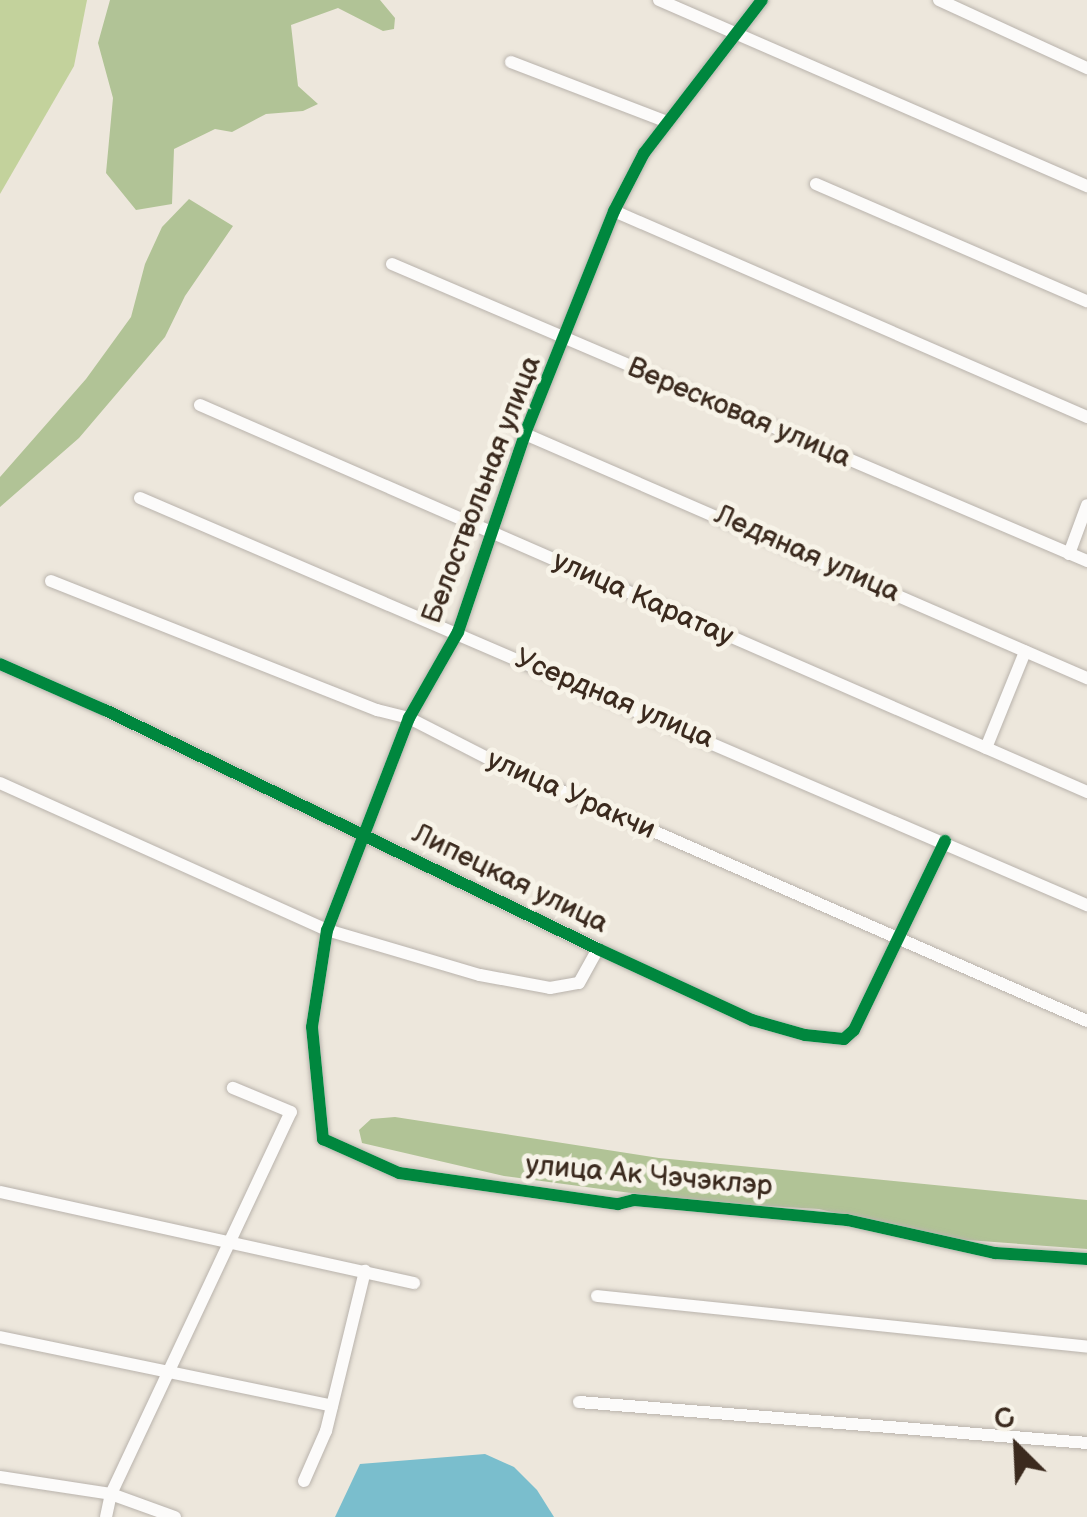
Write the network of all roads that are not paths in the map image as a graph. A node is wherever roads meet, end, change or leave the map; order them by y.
1 (660, 0) edge
2 (762, 0) edge
3 (938, 0) edge
4 (734, 34) junction
5 (511, 62) dead end
6 (1087, 68) edge
7 (668, 122) junction
8 (816, 184) dead end
9 (1087, 186) edge
10 (614, 211) junction
11 (392, 264) dead end
12 (1087, 301) edge
13 (566, 339) junction
14 (200, 405) dead end
15 (1087, 417) edge
16 (525, 434) junction
17 (140, 498) dead end
18 (1087, 506) edge
19 (494, 534) junction
20 (1070, 554) junction
21 (1087, 561) edge
22 (51, 581) dead end
23 (458, 632) junction
24 (1026, 652) junction
25 (0, 664) edge
26 (1087, 678) edge
27 (410, 718) junction
28 (986, 748) junction
29 (0, 783) edge
30 (1087, 792) edge
31 (364, 836) junction
32 (945, 841) junction
33 (1087, 905) edge
34 (326, 930) junction
35 (898, 942) junction
36 (598, 949) junction
37 (1087, 1022) edge
38 (312, 1027) joint
39 (233, 1088) dead end
40 (0, 1192) edge
41 (231, 1241) junction
42 (1087, 1259) edge
43 (365, 1272) junction
44 (414, 1282) dead end
45 (597, 1296) dead end
46 (0, 1336) edge
47 (1087, 1347) edge
48 (168, 1372) junction
49 (579, 1402) dead end
50 (332, 1406) junction
51 (1087, 1443) edge
52 (0, 1477) edge
53 (304, 1481) dead end
54 (111, 1494) junction
55 (106, 1517) edge
56 (175, 1517) edge

1 - 4 street
2 - 4 street, Белоствольная улица
3 - 6 street
4 - 7 street, Белоствольная улица
4 - 9 street
5 - 7 street
7 - 10 street, Белоствольная улица
8 - 12 street
10 - 13 street, Белоствольная улица
10 - 15 street
11 - 13 street, Вересковая улица
13 - 16 street, Белоствольная улица
13 - 20 street, Вересковая улица
14 - 19 street, улица Каратау
16 - 19 street, Белоствольная улица
16 - 24 street, Ледяная улица
17 - 23 street, Усердная улица
18 - 20 street
19 - 23 street, Белоствольная улица
19 - 28 street, улица Каратау
20 - 21 street, Вересковая улица
22 - 27 street, улица Уракчи
23 - 27 street, Белоствольная улица
23 - 32 street, Усердная улица
24 - 26 street, Ледяная улица
24 - 28 street
25 - 31 street, Липецкая улица
27 - 31 street, Белоствольная улица
27 - 35 street, улица Уракчи
28 - 30 street, улица Каратау
29 - 34 street
31 - 34 street, Белоствольная улица
31 - 36 street, Липецкая улица
32 - 33 street, Усердная улица
32 - 35 street
34 - 36 street
34 - 38 street, Белоствольная улица
35 - 36 street, Липецкая улица
35 - 37 street, улица Уракчи
38 - 42 street, улица Ак Чэчэклэр
39 - 41 street
40 - 41 street
41 - 43 street
41 - 48 street
43 - 44 street
43 - 50 street
45 - 47 street
46 - 48 street
48 - 50 street
48 - 54 street
49 - 51 street
50 - 53 street
52 - 54 street
54 - 55 street
54 - 56 street

